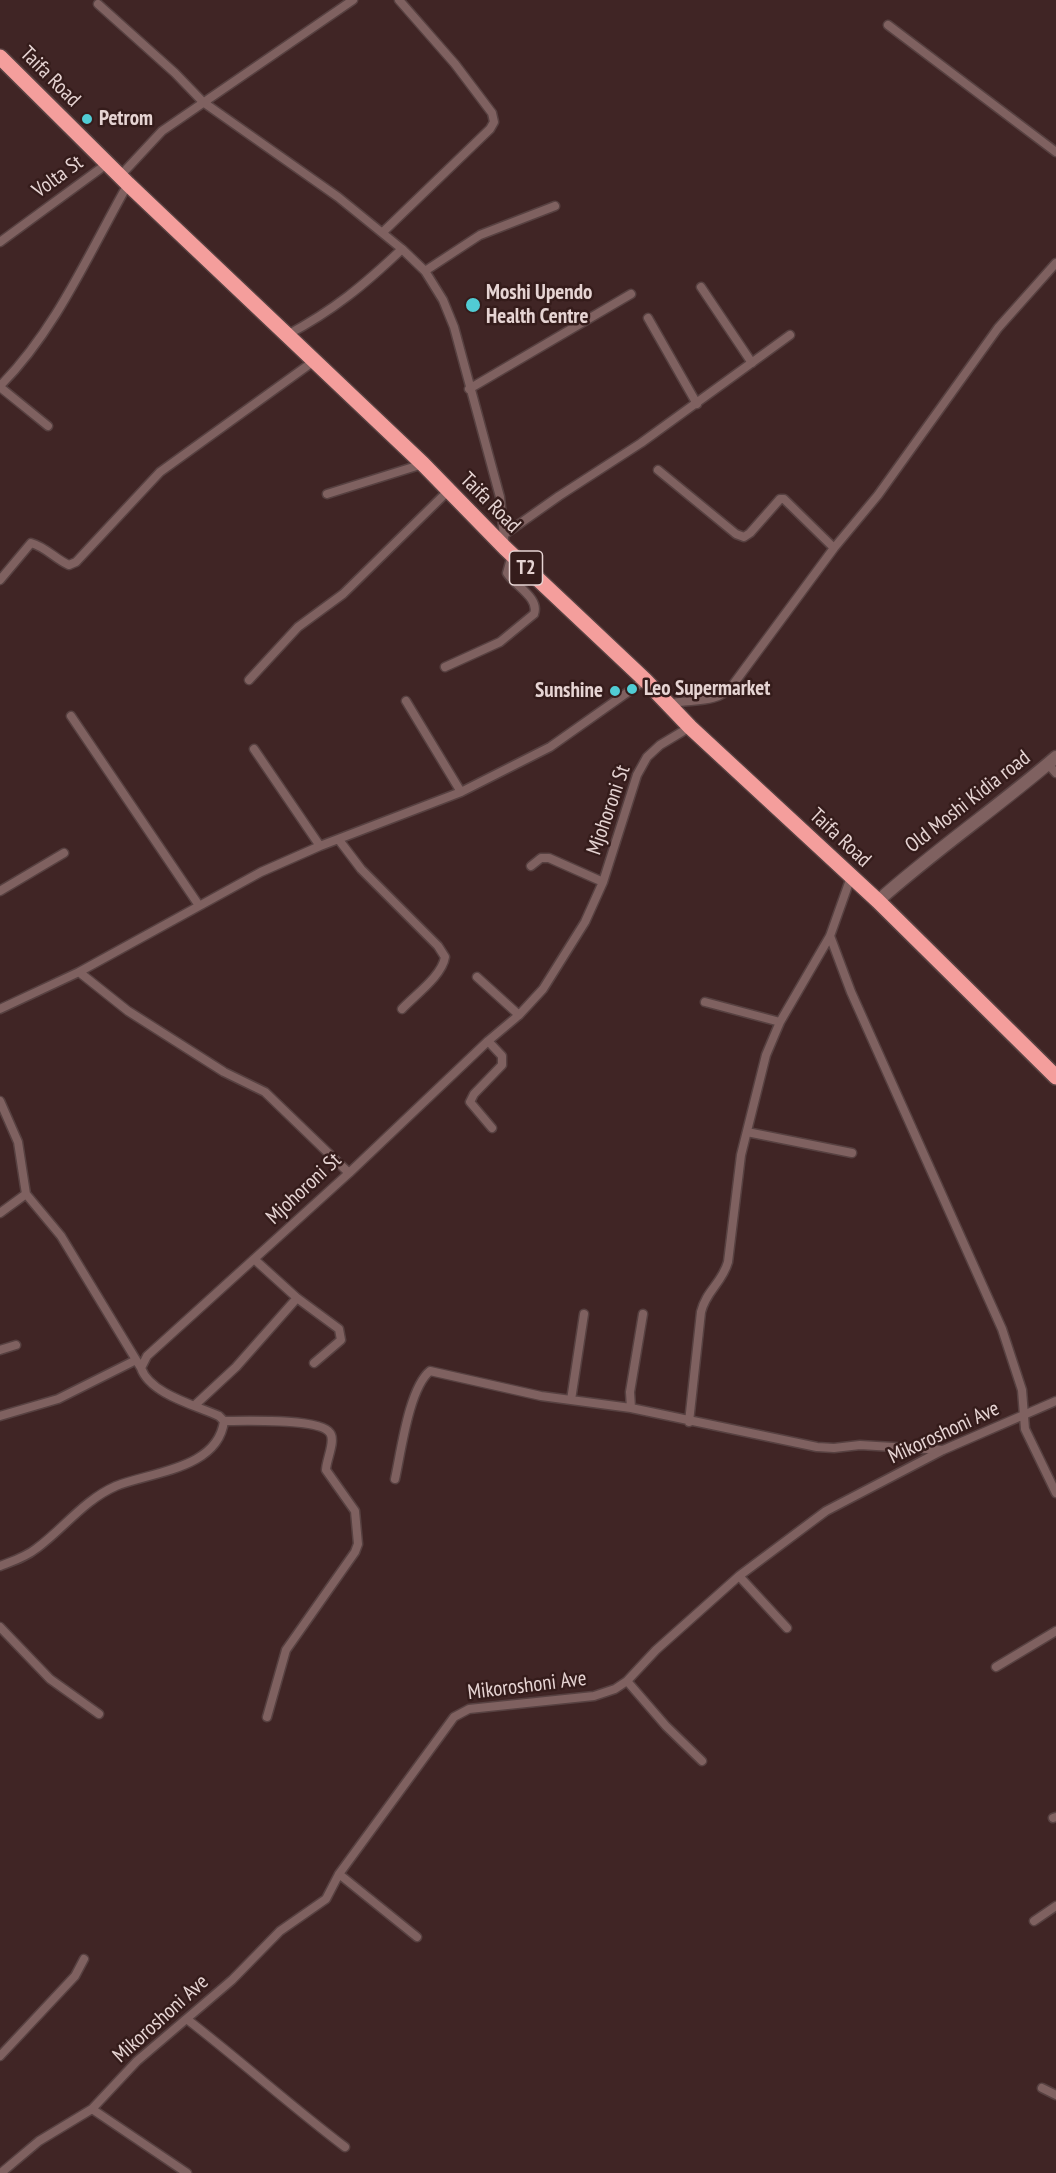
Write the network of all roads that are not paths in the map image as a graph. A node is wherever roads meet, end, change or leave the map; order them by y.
1 (353, 0) edge
2 (399, 0) edge
3 (98, 4) dead end
4 (888, 25) dead end
5 (0, 57) edge
6 (203, 102) junction
7 (1056, 152) edge
8 (108, 163) junction
9 (124, 180) junction
10 (555, 206) dead end
11 (383, 232) junction
12 (0, 242) edge
13 (402, 249) junction
14 (1056, 263) edge
15 (425, 271) junction
16 (701, 287) dead end
17 (631, 294) dead end
18 (648, 318) dead end
19 (287, 335) junction
20 (790, 335) dead end
21 (314, 361) junction
22 (752, 363) junction
23 (0, 386) edge
24 (469, 389) junction
25 (697, 404) junction
26 (48, 426) dead end
27 (423, 464) junction
28 (658, 470) dead end
29 (448, 491) junction
30 (327, 494) dead end
31 (508, 546) junction
32 (834, 548) junction
33 (0, 579) edge
34 (445, 666) dead end
35 (249, 680) dead end
36 (645, 680) junction
37 (406, 701) dead end
38 (668, 704) junction
39 (71, 716) dead end
40 (690, 727) junction
41 (254, 749) dead end
42 (1053, 765) edge
43 (461, 792) junction
44 (339, 840) junction
45 (320, 846) junction
46 (64, 853) dead end
47 (531, 866) dead end
48 (851, 877) junction
49 (603, 882) junction
50 (0, 891) edge
51 (878, 901) junction
52 (198, 904) junction
53 (830, 936) junction
54 (79, 972) junction
55 (477, 977) dead end
56 (705, 1002) dead end
57 (0, 1009) edge
58 (402, 1009) dead end
59 (519, 1015) junction
60 (780, 1022) junction
61 (488, 1041) junction
62 (1056, 1077) edge
63 (0, 1101) edge
64 (492, 1128) dead end
65 (747, 1132) junction
66 (852, 1153) dead end
67 (349, 1173) junction
68 (26, 1194) junction
69 (0, 1213) edge
70 (254, 1259) junction
71 (297, 1298) junction
72 (584, 1314) dead end
73 (643, 1314) dead end
74 (16, 1345) dead end
75 (0, 1350) edge
76 (314, 1363) dead end
77 (139, 1364) junction
78 (571, 1400) junction
79 (1056, 1401) edge
80 (195, 1405) junction
81 (631, 1408) junction
82 (0, 1416) edge
83 (1023, 1417) junction
84 (224, 1421) junction
85 (689, 1422) junction
86 (943, 1450) junction
87 (395, 1479) dead end
88 (1056, 1493) edge
89 (0, 1566) edge
90 (739, 1576) junction
91 (0, 1626) edge
92 (787, 1628) dead end
93 (1056, 1631) edge
94 (996, 1667) dead end
95 (627, 1681) junction
96 (99, 1714) dead end
97 (267, 1718) dead end
98 (702, 1761) dead end
99 (339, 1874) junction
100 (1056, 1906) edge
101 (1034, 1921) dead end
102 (417, 1936) dead end
103 (84, 1959) dead end
104 (188, 2019) junction
105 (0, 2056) edge
106 (1042, 2088) dead end
107 (1056, 2095) edge
108 (92, 2109) junction
109 (345, 2147) dead end
110 (1, 2173) edge
111 (188, 2173) edge

1 - 6 street
2 - 11 street
3 - 6 street
4 - 7 street
5 - 8 highway, Taifa Road / T2
6 - 9 street
6 - 11 street
8 - 9 highway, Taifa Road / T2
8 - 12 street, Volta St
9 - 19 highway, Taifa Road / T2
9 - 23 street
10 - 15 street
11 - 13 street
13 - 15 street
13 - 19 street
14 - 32 street
15 - 24 street
16 - 22 street
17 - 24 street
18 - 25 street
19 - 21 highway, Taifa Road / T2
20 - 22 street
21 - 27 highway, Taifa Road / T2
21 - 33 street
22 - 25 street
23 - 26 street
24 - 31 street
25 - 31 street
27 - 29 highway, Taifa Road / T2
27 - 30 street
28 - 32 street
29 - 31 highway, Taifa Road / T2
29 - 35 street
31 - 34 street
31 - 36 highway, Taifa Road / T2
32 - 38 street
36 - 38 highway, Taifa Road / T2
36 - 43 street
37 - 43 street
38 - 40 highway, Taifa Road / T2
39 - 52 street
40 - 48 highway, Taifa Road / T2
40 - 49 street, Mjohoroni St
41 - 45 street
42 - 51 street, Old Moshi Kidia road
43 - 44 street
44 - 45 street
44 - 58 street
45 - 52 street
46 - 50 street
47 - 49 street
48 - 51 highway, Taifa Road / T2
48 - 53 street
49 - 59 street, Mjohoroni St
51 - 62 highway, Taifa Road / T2
52 - 54 street
53 - 60 street
53 - 83 street
54 - 57 street
54 - 67 street
55 - 59 street
56 - 60 street
59 - 61 street, Mjohoroni St
60 - 65 street
61 - 64 street
61 - 67 street, Mjohoroni St
63 - 68 street
65 - 66 street
65 - 85 street
67 - 70 street, Mjohoroni St
68 - 69 street
68 - 77 street
70 - 71 street
70 - 77 street, Mjohoroni St
71 - 76 street
71 - 80 street
72 - 78 street
73 - 81 street
74 - 75 street
77 - 80 street
77 - 82 street
78 - 81 street
78 - 87 street
79 - 83 street, Mikoroshoni Ave
80 - 84 street
81 - 85 street
83 - 86 street, Mikoroshoni Ave
83 - 88 street
84 - 89 street
84 - 97 street
85 - 86 street
86 - 90 street, Mikoroshoni Ave
90 - 92 street
90 - 95 street, Mikoroshoni Ave
91 - 96 street
93 - 94 street
95 - 98 street
95 - 99 street, Mikoroshoni Ave
99 - 102 street
99 - 104 street, Mikoroshoni Ave
100 - 101 street
103 - 105 street
104 - 108 street, Mikoroshoni Ave
104 - 109 street
106 - 107 street
108 - 110 street, Mikoroshoni Ave
108 - 111 street

